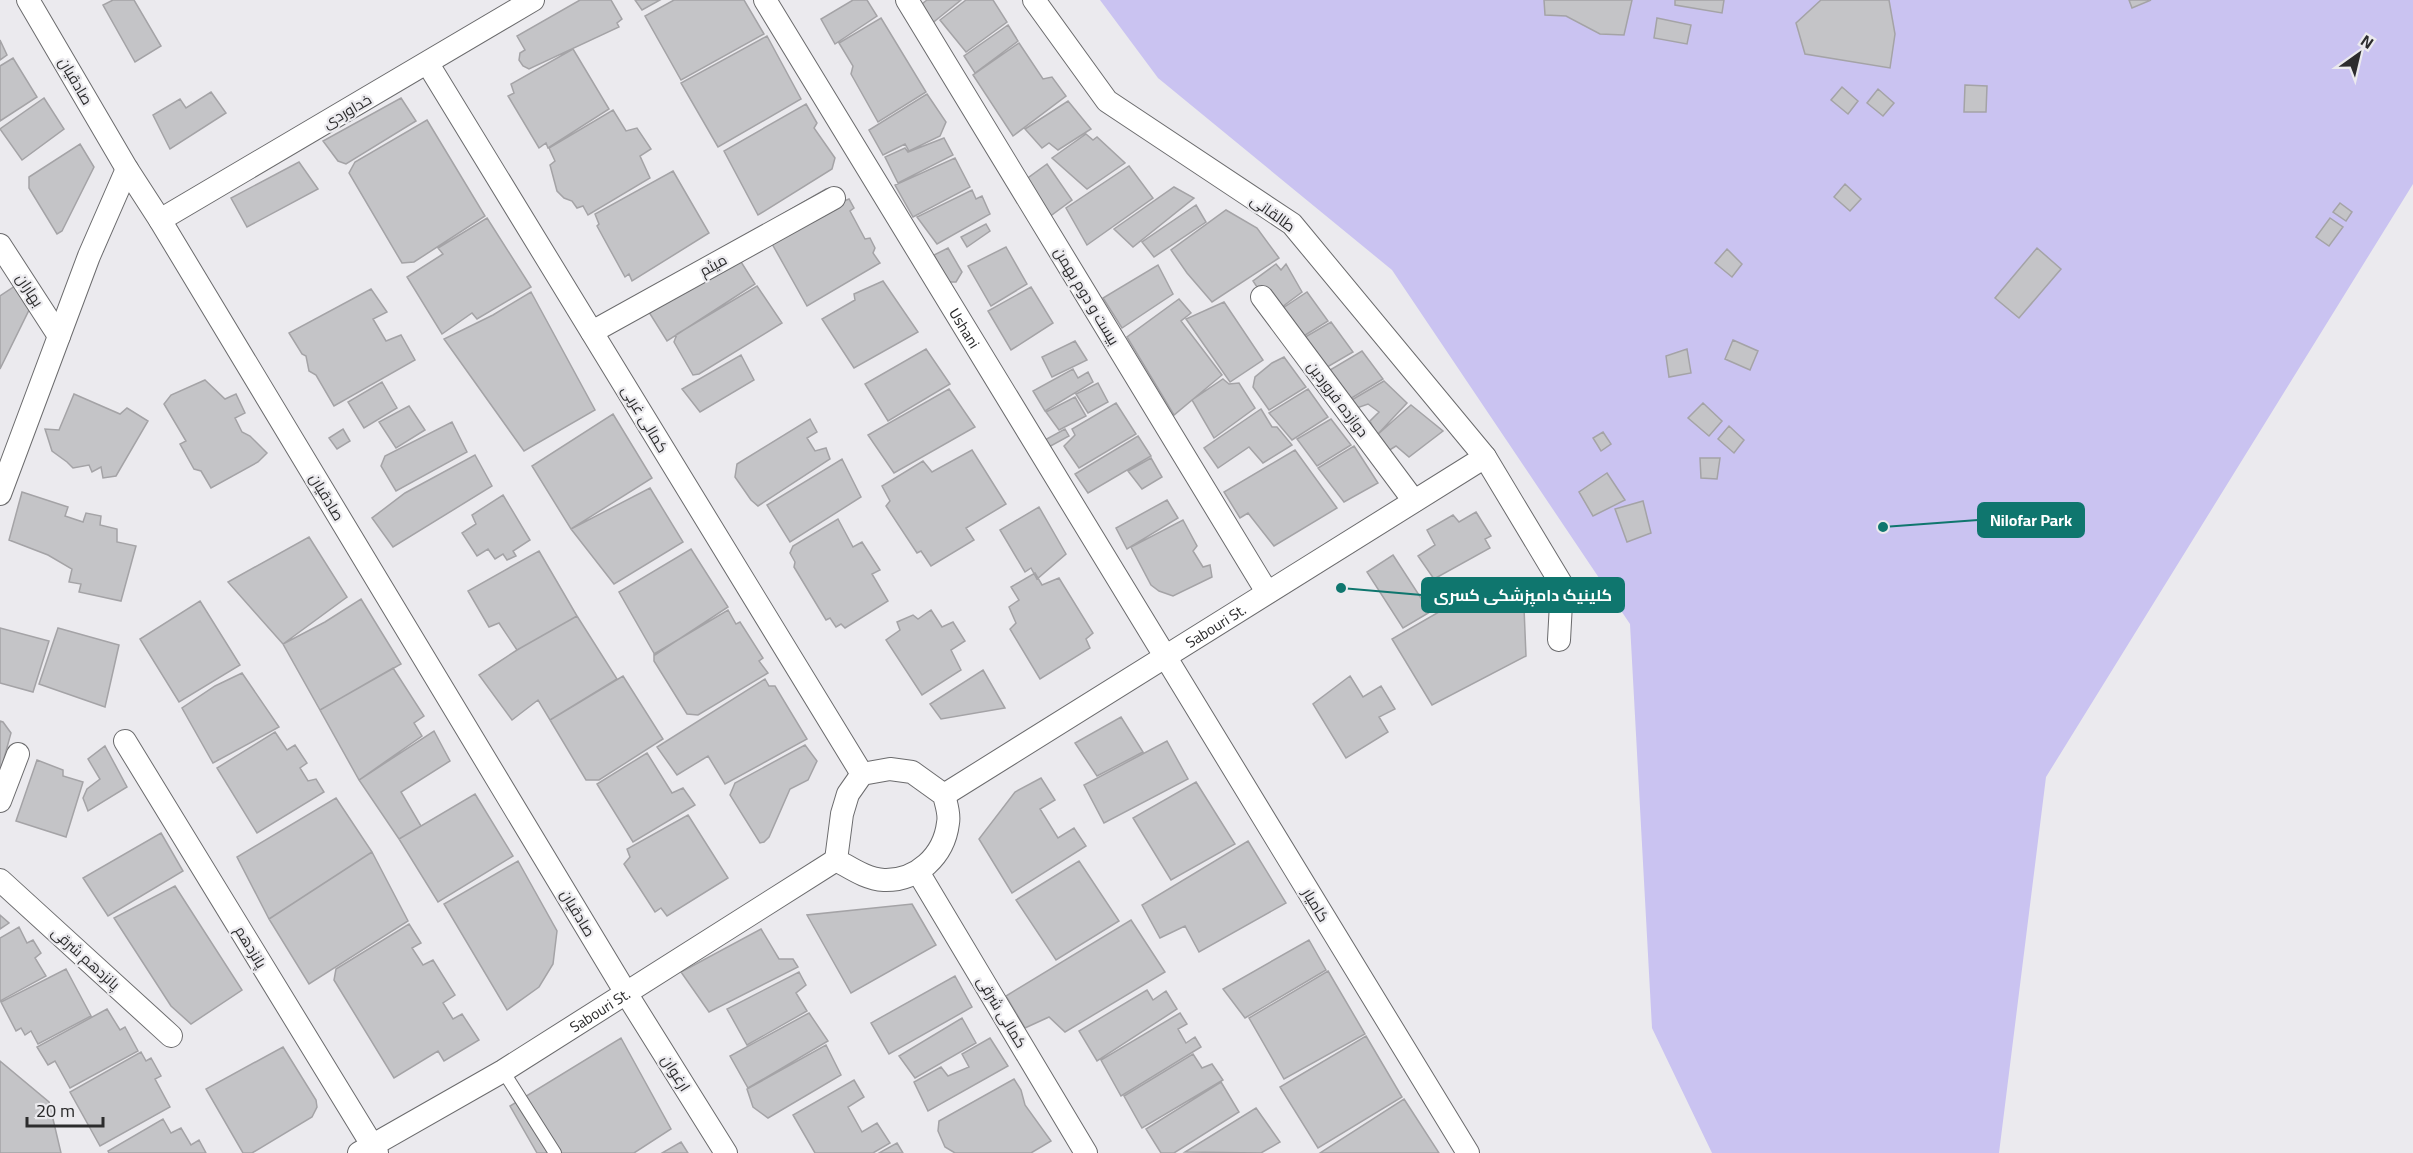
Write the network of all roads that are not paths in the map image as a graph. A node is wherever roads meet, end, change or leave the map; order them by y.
1 (28, 0) edge
2 (533, 0) edge
3 (765, 0) edge
4 (907, 0) edge
5 (1034, 0) edge
6 (428, 64) junction
7 (127, 169) junction
8 (834, 198) dead end
9 (160, 220) junction
10 (0, 245) edge
11 (1262, 297) dead end
12 (592, 332) junction
13 (59, 336) junction
14 (1485, 457) junction
15 (0, 494) edge
16 (1414, 501) junction
17 (1267, 592) junction
18 (1559, 640) dead end
19 (1164, 656) junction
20 (125, 741) dead end
21 (18, 754) dead end
22 (862, 774) junction
23 (944, 795) junction
24 (0, 801) edge
25 (836, 860) junction
26 (918, 872) junction
27 (0, 880) edge
28 (626, 993) junction
29 (171, 1035) dead end
30 (502, 1071) junction
31 (369, 1150) edge
32 (555, 1153) edge
33 (726, 1153) edge
34 (1086, 1153) edge
35 (1468, 1153) edge

1 - 7 street, صادقیان
2 - 6 street, خداوردی
3 - 19 street, Ushani
4 - 17 street, بیست و دوم بهمن
5 - 14 street, طالقانی
6 - 9 street, خداوردی
6 - 12 street, کمالی غربی
7 - 9 street, صادقیان
7 - 13 street
8 - 12 street, میثم
9 - 28 street, صادقیان
10 - 13 street, بهاران
11 - 16 street, دوازده فروردین
12 - 22 street, کمالی غربی
13 - 15 street
14 - 16 street, Sabouri St.
14 - 18 street, طالقانی
16 - 17 street, Sabouri St.
17 - 19 street, Sabouri St.
19 - 23 street, Sabouri St.
19 - 35 street, کامیار
20 - 31 street, پانزدهم
21 - 24 street
22 - 23 street
22 - 25 street
23 - 26 street
25 - 26 street
25 - 28 street, Sabouri St.
26 - 34 street, کمالی شرقی
27 - 29 street, پانزدهم شرقی
28 - 30 street, Sabouri St.
28 - 33 street, ارغوان
30 - 31 street, Sabouri St.
30 - 32 lane

